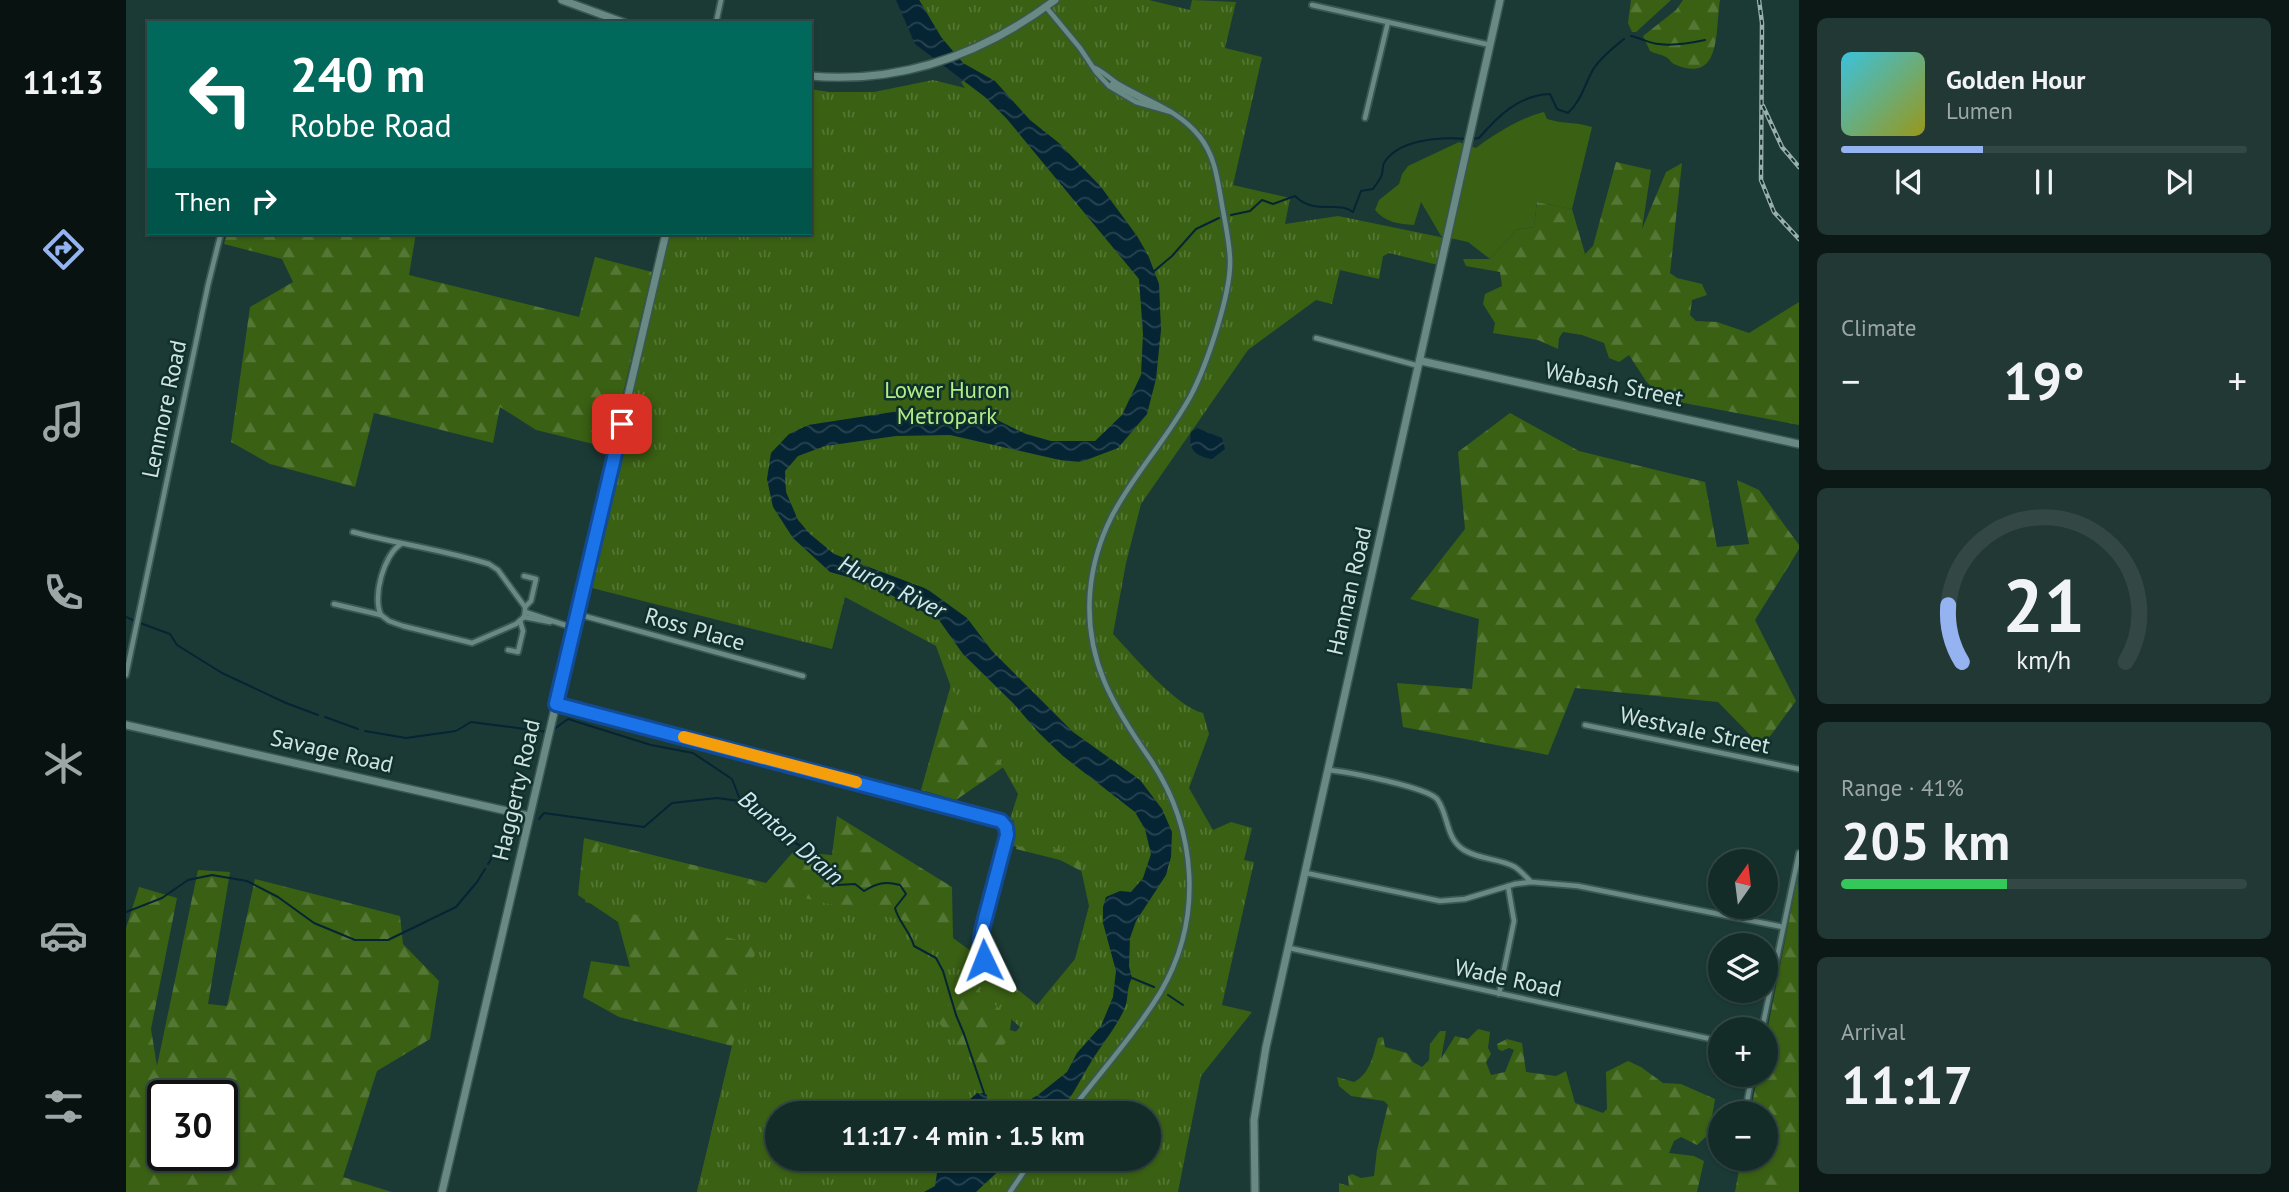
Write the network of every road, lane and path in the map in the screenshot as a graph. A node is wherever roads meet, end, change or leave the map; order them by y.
1 (562, 0) edge
2 (721, 0) edge
3 (1040, 0) edge
4 (1055, 0) edge
5 (1500, 0) edge
6 (1312, 5) dead end
7 (1046, 7) junction
8 (620, 21) edge
9 (716, 21) edge
10 (1388, 22) junction
11 (1490, 46) junction
12 (812, 76) edge
13 (1365, 118) dead end
14 (220, 235) edge
15 (666, 235) edge
16 (1316, 338) dead end
17 (1420, 364) junction
18 (1799, 444) edge
19 (353, 532) dead end
20 (401, 544) junction
21 (524, 576) dead end
22 (334, 604) dead end
23 (524, 614) junction
24 (577, 614) junction
25 (381, 615) junction
26 (574, 628) junction
27 (508, 650) dead end
28 (126, 675) edge
29 (803, 676) dead end
30 (556, 704) junction
31 (126, 725) edge
32 (1585, 725) dead end
33 (1332, 757) junction
34 (1799, 769) edge
35 (1329, 770) junction
36 (1342, 772) junction
37 (529, 816) junction
38 (1799, 853) edge
39 (1306, 873) junction
40 (1531, 882) junction
41 (1508, 886) junction
42 (1783, 927) junction
43 (981, 940) junction
44 (1289, 948) junction
45 (1499, 994) junction
46 (1764, 1017) edge
47 (1708, 1038) edge
48 (1078, 1101) edge
49 (1025, 1171) edge
50 (442, 1192) edge
51 (1010, 1192) edge
52 (1255, 1192) edge

1 - 8 street
2 - 9 street
3 - 7 street
4 - 7 street
5 - 11 street, Hannan Road
6 - 10 street
7 - 12 street
7 - 48 street
10 - 11 street
10 - 13 street
11 - 17 street, Hannan Road
14 - 28 street, Lenmore Road
15 - 24 street, Haggerty Road
16 - 17 street, Wabash Street
17 - 18 street, Wabash Street
17 - 33 street, Hannan Road
19 - 20 street
20 - 23 street
20 - 25 street
21 - 23 street
22 - 25 street
23 - 25 street
23 - 26 street
23 - 27 street
24 - 26 street, Haggerty Road
24 - 29 street, Ross Place
26 - 30 street, Haggerty Road
30 - 37 street, Haggerty Road
30 - 43 street
31 - 37 street, Savage Road
32 - 34 street, Westvale Street
33 - 35 street, Hannan Road
33 - 36 street
35 - 36 street
35 - 39 street, Hannan Road
36 - 40 street
37 - 50 street, Haggerty Road
38 - 42 street
39 - 41 street
39 - 44 street, Hannan Road
40 - 41 street
40 - 42 street
41 - 45 street
42 - 46 street
43 - 43 street
44 - 45 street, Wade Road
44 - 52 street, Hannan Road
45 - 47 street, Wade Road
49 - 51 street

